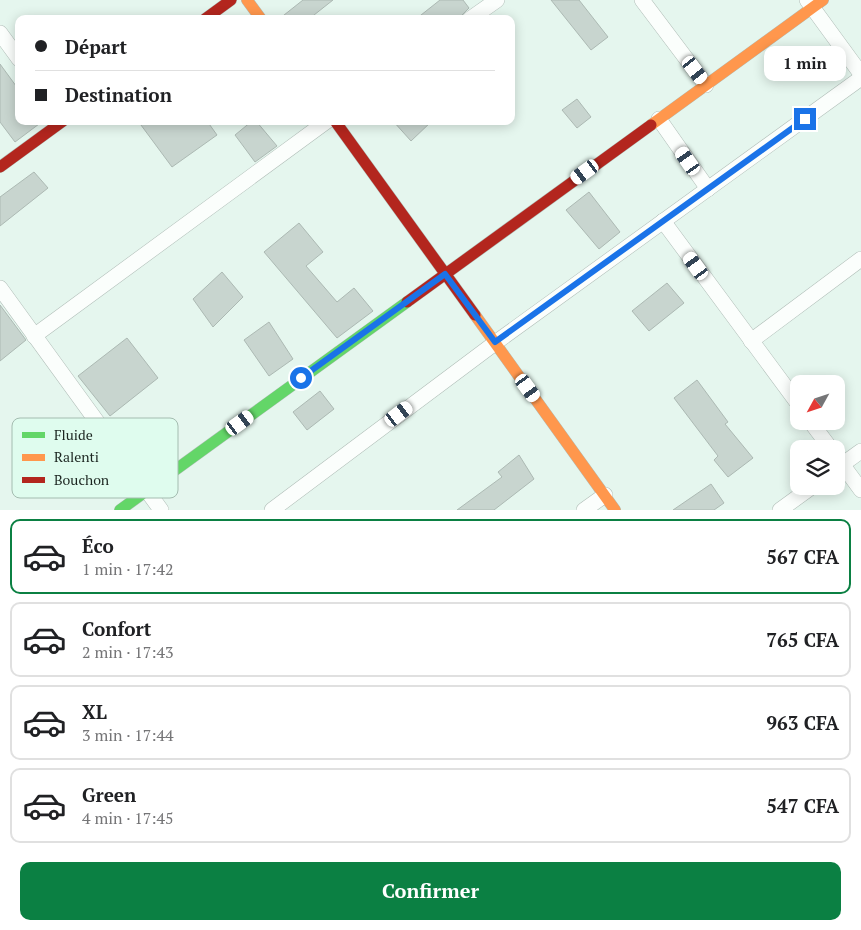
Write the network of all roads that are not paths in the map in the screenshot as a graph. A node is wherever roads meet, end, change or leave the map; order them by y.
1 (231, 0) edge
2 (247, 0) edge
3 (497, 0) edge
4 (642, 0) edge
5 (814, 2) edge
6 (210, 15) edge
7 (258, 15) edge
8 (476, 15) edge
9 (0, 32) edge
10 (15, 53) edge
11 (861, 74) edge
12 (861, 78) edge
13 (706, 84) junction
14 (659, 119) junction
15 (58, 125) edge
16 (322, 125) edge
17 (338, 125) edge
18 (0, 167) edge
19 (708, 190) junction
20 (663, 222) junction
21 (861, 260) edge
22 (445, 274) junction
23 (0, 288) edge
24 (34, 336) junction
25 (751, 341) junction
26 (495, 342) junction
27 (790, 393) edge
28 (94, 418) edge
29 (861, 451) edge
30 (845, 459) edge
31 (178, 468) edge
32 (845, 471) edge
33 (861, 490) edge
34 (605, 495) junction
35 (801, 495) edge
36 (137, 498) edge
37 (152, 498) edge
38 (120, 510) edge
39 (161, 510) edge
40 (272, 510) edge
41 (584, 510) edge
42 (615, 510) edge
43 (780, 510) edge

1 - 6 street
2 - 7 street
3 - 8 street
4 - 13 street
5 - 11 street
5 - 13 street
9 - 10 street
12 - 19 street
13 - 14 street
14 - 19 street
14 - 22 street
15 - 18 street
16 - 24 street
17 - 22 street
19 - 20 street
20 - 25 street
20 - 26 street
21 - 25 street
22 - 26 street
22 - 31 street
23 - 24 street
24 - 28 street
25 - 27 street
26 - 34 street
26 - 40 street
29 - 30 street
32 - 33 street
34 - 41 street
34 - 42 street
35 - 43 street
36 - 38 street
37 - 39 street

